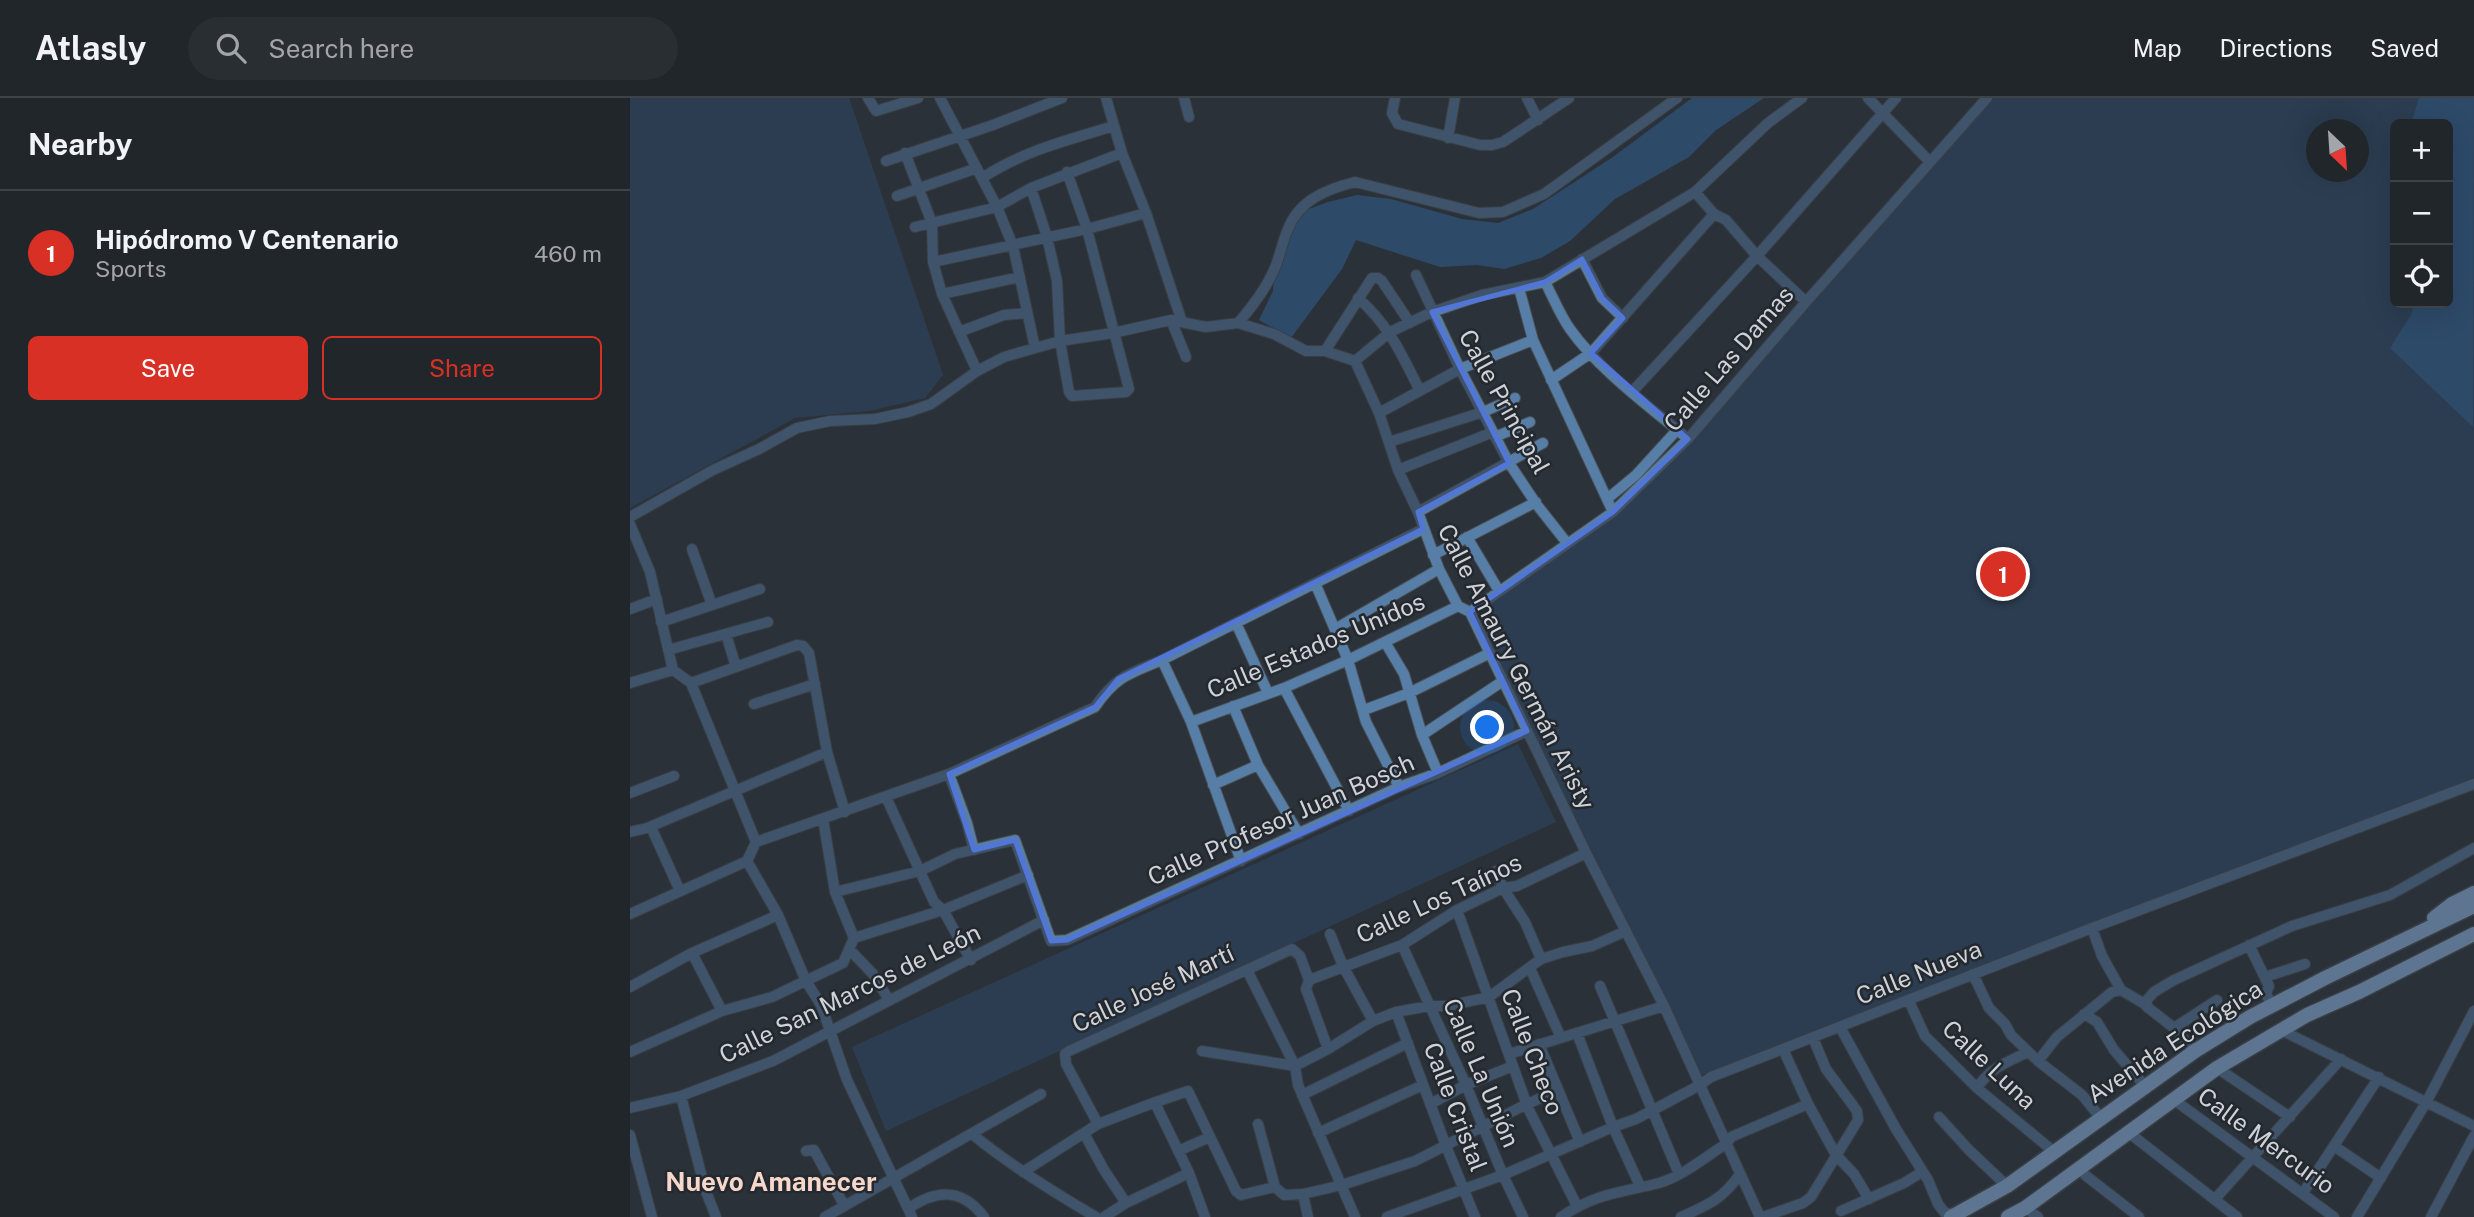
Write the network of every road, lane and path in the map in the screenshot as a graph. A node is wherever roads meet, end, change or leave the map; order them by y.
1 (869, 98) edge
2 (918, 98) edge
3 (940, 98) edge
4 (1062, 98) edge
5 (1105, 98) edge
6 (1184, 98) edge
7 (1395, 98) edge
8 (1455, 98) edge
9 (1527, 98) edge
10 (1569, 98) edge
11 (1677, 98) edge
12 (1802, 98) edge
13 (1868, 98) edge
14 (1896, 98) edge
15 (1987, 98) edge
16 (905, 100) edge
17 (1666, 101) edge
18 (1883, 113) junction
19 (1189, 117) dead end
20 (1538, 120) junction
21 (1114, 126) junction
22 (960, 135) junction
23 (1448, 138) junction
24 (905, 153) junction
25 (1122, 153) junction
26 (886, 161) dead end
27 (1930, 162) junction
28 (1067, 172) junction
29 (979, 173) junction
30 (1031, 188) junction
31 (918, 189) junction
32 (1695, 192) junction
33 (897, 196) dead end
34 (997, 207) junction
35 (1146, 213) junction
36 (1714, 214) junction
37 (932, 223) junction
38 (915, 227) dead end
39 (1087, 229) junction
40 (1047, 237) junction
41 (1013, 246) junction
42 (1757, 256) junction
43 (1582, 259) junction
44 (933, 262) junction
45 (1416, 275) dead end
46 (1020, 277) junction
47 (1545, 282) junction
48 (1519, 288) junction
49 (942, 294) junction
50 (1358, 298) junction
51 (1806, 302) junction
52 (1432, 312) junction
53 (1027, 313) junction
54 (1623, 317) junction
55 (1176, 321) junction
56 (1238, 323) junction
57 (1409, 323) junction
58 (959, 332) junction
59 (1390, 332) junction
60 (1113, 333) junction
61 (1533, 340) junction
62 (1060, 341) junction
63 (1035, 348) junction
64 (1325, 351) junction
65 (1591, 353) junction
66 (1186, 357) dead end
67 (1355, 361) junction
68 (1460, 369) junction
69 (977, 372) junction
70 (1551, 380) junction
71 (1420, 391) junction
72 (1632, 393) junction
73 (1515, 398) dead end
74 (1483, 412) junction
75 (1379, 413) junction
76 (1530, 422) dead end
77 (1676, 430) junction
78 (1494, 434) junction
79 (1688, 439) junction
80 (1388, 442) junction
81 (1542, 443) dead end
82 (1509, 463) junction
83 (1398, 470) junction
84 (1607, 499) junction
85 (1536, 502) junction
86 (1418, 512) junction
87 (1613, 512) junction
88 (630, 517) edge
89 (630, 524) edge
90 (1423, 529) junction
91 (1467, 537) junction
92 (1567, 543) junction
93 (692, 549) dead end
94 (1433, 555) junction
95 (1439, 569) junction
96 (1315, 583) junction
97 (760, 589) dead end
98 (1499, 591) junction
99 (657, 599) junction
100 (712, 605) junction
101 (1458, 606) junction
102 (630, 609) edge
103 (1470, 612) junction
104 (661, 622) junction
105 (768, 622) dead end
106 (1236, 623) junction
107 (1335, 629) junction
108 (726, 634) junction
109 (1385, 642) junction
110 (668, 650) junction
111 (1490, 653) junction
112 (1162, 660) junction
113 (1348, 660) junction
114 (736, 667) junction
115 (673, 670) junction
116 (1503, 681) junction
117 (630, 683) edge
118 (691, 683) junction
119 (816, 684) junction
120 (1284, 688) junction
121 (1268, 693) junction
122 (1409, 693) junction
123 (754, 704) dead end
124 (1233, 706) junction
125 (1364, 710) junction
126 (1191, 722) junction
127 (1527, 730) junction
128 (1422, 735) junction
129 (827, 752) junction
130 (1258, 765) junction
131 (1438, 773) junction
132 (948, 774) junction
133 (674, 776) dead end
134 (2474, 784) edge
135 (1213, 785) junction
136 (1399, 786) junction
137 (734, 792) junction
138 (630, 793) edge
139 (886, 797) junction
140 (1349, 810) junction
141 (845, 812) junction
142 (824, 819) junction
143 (651, 827) junction
144 (630, 832) edge
145 (1299, 834) junction
146 (756, 842) junction
147 (2474, 848) edge
148 (974, 850) junction
149 (1586, 853) junction
150 (747, 861) junction
151 (1241, 861) junction
152 (920, 870) junction
153 (1496, 871) dead end
154 (1028, 875) junction
155 (1503, 888) junction
156 (680, 891) junction
157 (835, 892) junction
158 (2474, 892) edge
159 (2474, 906) edge
160 (1457, 909) junction
161 (943, 910) junction
162 (630, 913) edge
163 (778, 915) junction
164 (1044, 920) junction
165 (2092, 928) junction
166 (1626, 931) junction
167 (1330, 934) dead end
168 (2416, 934) junction
169 (2474, 934) edge
170 (854, 938) junction
171 (1402, 944) junction
172 (2249, 945) junction
173 (850, 950) junction
174 (692, 953) junction
175 (971, 960) junction
176 (1541, 960) junction
177 (2305, 964) dead end
178 (1343, 966) junction
179 (1530, 968) junction
180 (1247, 970) junction
181 (1973, 974) junction
182 (2265, 977) junction
183 (1309, 980) junction
184 (806, 981) junction
185 (1600, 986) dead end
186 (630, 987) edge
187 (2121, 990) junction
188 (1489, 997) junction
189 (890, 1000) junction
190 (2217, 1000) dead end
191 (1909, 1001) junction
192 (2145, 1003) junction
193 (1429, 1006) junction
194 (1664, 1006) junction
195 (2272, 1006) junction
196 (722, 1011) junction
197 (2474, 1011) edge
198 (1396, 1012) junction
199 (2084, 1014) junction
200 (2307, 1015) junction
201 (1373, 1021) junction
202 (1616, 1022) junction
203 (1840, 1027) junction
204 (2174, 1028) junction
205 (2281, 1030) junction
206 (830, 1031) junction
207 (1577, 1033) junction
208 (1561, 1038) junction
209 (1813, 1038) junction
210 (2306, 1041) junction
211 (1408, 1043) junction
212 (1539, 1044) junction
213 (1328, 1049) junction
214 (1783, 1049) junction
215 (1202, 1051) dead end
216 (2195, 1051) junction
217 (630, 1052) edge
218 (2028, 1052) junction
219 (1509, 1054) junction
220 (2341, 1059) junction
221 (2038, 1061) junction
222 (1295, 1066) junction
223 (1513, 1066) junction
224 (2217, 1068) junction
225 (2379, 1077) junction
226 (1423, 1085) junction
227 (1466, 1085) junction
228 (1700, 1085) junction
229 (2145, 1086) junction
230 (1977, 1088) junction
231 (1557, 1091) junction
232 (1041, 1094) dead end
233 (1302, 1095) junction
234 (681, 1096) junction
235 (2173, 1099) junction
236 (2427, 1101) junction
237 (1155, 1104) junction
238 (1430, 1104) junction
239 (1527, 1104) junction
240 (1808, 1104) junction
241 (630, 1108) edge
242 (1651, 1110) junction
243 (1939, 1117) dead end
244 (2100, 1117) junction
245 (2290, 1117) junction
246 (1258, 1124) dead end
247 (1098, 1125) junction
248 (1483, 1126) junction
249 (2474, 1126) edge
250 (1613, 1127) junction
251 (2128, 1132) junction
252 (1318, 1133) junction
253 (972, 1134) junction
254 (630, 1135) edge
255 (1085, 1135) junction
256 (2474, 1136) edge
257 (1210, 1137) junction
258 (1580, 1142) junction
259 (1726, 1144) junction
260 (1446, 1146) junction
261 (2334, 1146) junction
262 (1178, 1150) junction
263 (806, 1151) dead end
264 (2053, 1151) junction
265 (1551, 1154) junction
266 (1836, 1155) junction
267 (2255, 1157) junction
268 (1023, 1172) junction
269 (1922, 1172) junction
270 (1189, 1173) junction
271 (1679, 1174) junction
272 (1740, 1174) junction
273 (1503, 1175) junction
274 (2085, 1175) dead end
275 (894, 1177) junction
276 (2381, 1178) junction
277 (1342, 1185) junction
278 (1275, 1186) junction
279 (1640, 1186) junction
280 (2007, 1186) junction
281 (1463, 1189) junction
282 (2304, 1193) junction
283 (1303, 1194) junction
284 (1869, 1199) junction
285 (2215, 1199) junction
286 (1126, 1203) junction
287 (844, 1205) junction
288 (1577, 1206) junction
289 (2025, 1208) junction
290 (1840, 1211) dead end
291 (911, 1212) edge
292 (1109, 1216) edge
293 (1953, 1216) edge
294 (652, 1217) edge
295 (716, 1217) edge
296 (825, 1217) edge
297 (984, 1217) edge
298 (1096, 1217) edge
299 (1205, 1217) edge
300 (1308, 1217) edge
301 (1355, 1217) edge
302 (1388, 1217) edge
303 (1475, 1217) edge
304 (1523, 1217) edge
305 (1560, 1217) edge
306 (1681, 1217) edge
307 (1762, 1217) edge
308 (2008, 1217) edge
309 (2038, 1217) edge
310 (2139, 1217) edge
311 (2238, 1217) edge
312 (2334, 1217) edge
313 (2357, 1217) edge
314 (2431, 1217) edge

1 - 16 street
2 - 16 street
3 - 22 street
4 - 22 street
5 - 21 street
6 - 19 street
7 - 23 street
8 - 23 street
9 - 20 street
10 - 20 street
11 - 17 street
12 - 32 street
13 - 18 street
14 - 18 street
15 - 27 street, Calle Las Damas
17 - 56 street
18 - 27 street
18 - 42 street
20 - 23 street
21 - 25 street
21 - 29 street
22 - 24 street
22 - 29 street
24 - 26 street
24 - 31 street
25 - 28 street
25 - 35 street
27 - 51 street, Calle Las Damas
28 - 30 street
28 - 39 street
29 - 31 street
29 - 34 street
30 - 34 street
30 - 40 street
31 - 33 street
31 - 37 street
32 - 36 street
32 - 43 street
34 - 37 street
34 - 41 street
35 - 39 street
35 - 55 street
36 - 42 street
36 - 54 street
37 - 38 street
37 - 44 street
39 - 40 street
39 - 60 street
40 - 41 street
40 - 62 street
41 - 44 street
41 - 46 street
42 - 51 street
42 - 72 street
43 - 47 street
43 - 54 street
44 - 49 street
45 - 52 street, Calle Principal
46 - 49 street
46 - 53 street
47 - 48 street
47 - 65 street
48 - 52 street
48 - 61 street
49 - 58 street
50 - 57 street
50 - 59 street
50 - 64 street
51 - 79 street, Calle Las Damas
52 - 57 street
52 - 68 street, Calle Principal
53 - 58 street
53 - 63 street
54 - 65 street
55 - 56 street
55 - 60 street
55 - 66 street
56 - 64 street
57 - 59 street
58 - 69 street
59 - 67 street
59 - 71 street
60 - 62 street
60 - 62 street
61 - 68 street
61 - 70 street
62 - 63 street
63 - 69 street
64 - 67 street
65 - 70 street
65 - 72 street
67 - 75 street, Calle Amaury Germán Aristy
68 - 71 street
68 - 74 street, Calle Principal
69 - 88 street
70 - 84 street
71 - 75 street
72 - 77 street
73 - 74 street
74 - 78 street, Calle Principal
74 - 80 street
75 - 80 street, Calle Amaury Germán Aristy
76 - 78 street
77 - 79 street
77 - 84 street
78 - 82 street, Calle Principal
78 - 83 street
79 - 87 street, Calle Las Damas
80 - 83 street, Calle Amaury Germán Aristy
81 - 82 street
82 - 85 street, Calle Principal
82 - 86 street
83 - 86 street, Calle Amaury Germán Aristy
84 - 87 street
85 - 91 street
85 - 92 street, Calle Principal
86 - 90 street, Calle Amaury Germán Aristy
87 - 92 street, Calle Las Damas
89 - 99 street
90 - 94 street, Calle Amaury Germán Aristy
90 - 96 street
91 - 94 street
91 - 98 street
92 - 98 street, Calle Las Damas
93 - 100 street
94 - 95 street, Calle Amaury Germán Aristy
95 - 101 street, Calle Amaury Germán Aristy
95 - 107 street
96 - 106 street
96 - 107 street
97 - 100 street
98 - 103 street, Calle Las Damas
99 - 102 street
99 - 104 street
100 - 104 street
101 - 103 street, Calle Amaury Germán Aristy
101 - 109 street, Calle Estados Unidos
103 - 111 street, Calle Amaury Germán Aristy
104 - 110 street
105 - 108 street
106 - 112 street
106 - 121 street
107 - 113 street
108 - 110 street
108 - 114 street
109 - 113 street, Calle Estados Unidos
109 - 122 street
110 - 115 street
111 - 116 street, Calle Amaury Germán Aristy
111 - 122 street
112 - 126 street
112 - 132 street
113 - 120 street, Calle Estados Unidos
113 - 125 street
114 - 118 street
114 - 119 street
115 - 117 street
115 - 118 street
116 - 127 street, Calle Amaury Germán Aristy
116 - 128 street
118 - 137 street
119 - 123 street
119 - 129 street
120 - 121 street, Calle Estados Unidos
120 - 140 street
121 - 124 street, Calle Estados Unidos
122 - 125 street
122 - 128 street
124 - 126 street, Calle Estados Unidos
124 - 130 street
125 - 136 street
126 - 135 street
127 - 131 street, Calle Profesor Juan Bosch
127 - 149 street, Calle Amaury Germán Aristy
128 - 131 street
129 - 137 street
129 - 141 street
130 - 135 street
130 - 145 street
131 - 136 street, Calle Profesor Juan Bosch
132 - 139 street
132 - 148 street
133 - 138 street
134 - 165 street, Calle Nueva
135 - 151 street
136 - 140 street, Calle Profesor Juan Bosch
137 - 143 street
137 - 146 street
139 - 141 street
139 - 152 street
140 - 145 street, Calle Profesor Juan Bosch
141 - 142 street
142 - 146 street
142 - 157 street
143 - 144 street
143 - 156 street
145 - 151 street, Calle Profesor Juan Bosch
146 - 150 street
147 - 172 street
148 - 152 street
148 - 154 street
149 - 155 street, Calle Los Taínos
149 - 166 street, Calle Amaury Germán Aristy
150 - 156 street
150 - 163 street
151 - 164 street, Calle Profesor Juan Bosch
152 - 157 street
152 - 161 street
153 - 155 street
154 - 161 street
154 - 164 street
155 - 160 street, Calle Los Taínos
155 - 176 street
156 - 162 street
157 - 170 street
158 - 168 main road
159 - 168 main road, Avenida Ecológica
160 - 171 street, Calle Los Taínos
160 - 188 street, Calle Checo
161 - 170 street
161 - 175 street
163 - 174 street
163 - 184 street
164 - 175 street, Calle San Marcos de León
165 - 181 street, Calle Nueva
165 - 187 street
166 - 176 street
166 - 194 street, Calle Amaury Germán Aristy
167 - 178 street
168 - 195 main road, Avenida Ecológica
169 - 200 main road, Avenida Ecológica
170 - 173 street
171 - 178 street, Calle Los Taínos
171 - 193 street, Calle La Unión
172 - 182 street
172 - 192 street
173 - 184 street
173 - 189 street
174 - 186 street
174 - 196 street
175 - 189 street, Calle San Marcos de León
176 - 179 street
177 - 182 street
178 - 183 street, Calle Los Taínos
178 - 201 street
179 - 188 street
179 - 208 street
180 - 183 street, Calle José Martí
180 - 222 street
180 - 247 street, Calle José Martí
181 - 191 street, Calle Nueva
181 - 218 street
182 - 195 street
183 - 213 street
184 - 196 street
184 - 206 street
185 - 202 street
187 - 192 street
187 - 199 street
188 - 193 street
188 - 219 street, Calle Checo
189 - 206 street, Calle San Marcos de León
190 - 204 street
191 - 203 street, Calle Nueva
191 - 230 street, Calle Luna
192 - 204 street
193 - 198 street
193 - 227 street, Calle La Unión
194 - 202 street
194 - 228 street, Calle Amaury Germán Aristy
195 - 216 main road, Avenida Ecológica
196 - 217 street
197 - 236 street
198 - 201 street
198 - 211 street, Calle Cristal
199 - 221 street
199 - 229 street
200 - 205 main road, Avenida Ecológica
200 - 210 street
201 - 213 street
202 - 207 street
202 - 242 street
203 - 209 street, Calle Nueva
203 - 269 street
204 - 216 street
205 - 210 street
205 - 224 main road, Avenida Ecológica
206 - 234 street, Calle San Marcos de León
206 - 275 street
207 - 208 street
207 - 250 street
208 - 212 street
209 - 214 street, Calle Nueva
209 - 266 street
210 - 220 street
211 - 226 street, Calle Cristal
211 - 233 street
212 - 219 street
212 - 231 street
213 - 222 street
214 - 228 street, Calle Nueva
214 - 240 street
215 - 222 street
216 - 229 main road, Avenida Ecológica
218 - 221 street
218 - 230 street
219 - 223 street, Calle Checo
220 - 225 street
220 - 245 street
221 - 244 street
222 - 233 street
223 - 227 street
223 - 239 street, Calle Checo
224 - 235 main road, Avenida Ecológica
224 - 245 street
225 - 236 street
225 - 261 street
226 - 238 street, Calle Cristal
226 - 252 street
227 - 238 street
227 - 248 street, Calle La Unión
228 - 242 street, Calle Nueva
228 - 259 street, Calle Amaury Germán Aristy
229 - 244 main road, Avenida Ecológica
230 - 264 street, Calle Luna
231 - 239 street
231 - 258 street
232 - 253 street
233 - 252 street
234 - 241 street, Calle San Marcos de León
234 - 295 street
235 - 251 main road, Avenida Ecológica
235 - 267 street, Calle Mercurio
236 - 249 street
236 - 276 street
237 - 247 street
237 - 257 street
237 - 262 street
238 - 260 street, Calle Cristal
239 - 248 street
239 - 265 street, Calle Checo
240 - 259 street
240 - 266 street
242 - 250 street, Calle Nueva
242 - 271 street
243 - 280 street
244 - 264 main road, Avenida Ecológica
245 - 267 street
246 - 278 street
247 - 255 street
248 - 260 street
248 - 273 street, Calle La Unión
250 - 258 street, Calle Nueva
250 - 279 street
251 - 285 street
251 - 289 main road, Avenida Ecológica
252 - 277 street
253 - 268 street
253 - 275 street
254 - 294 street
255 - 268 street
255 - 286 street
256 - 314 street
257 - 262 street
257 - 278 street
258 - 265 street, Calle Nueva
259 - 271 street
259 - 272 street, Calle Amaury Germán Aristy
260 - 277 street
260 - 281 street, Calle Cristal
261 - 276 street
261 - 282 street
262 - 270 street
263 - 287 street
264 - 280 main road, Avenida Ecológica
265 - 273 street, Calle Nueva
265 - 288 street, Calle Checo
266 - 284 street
266 - 307 street
267 - 282 street, Calle Mercurio
267 - 285 street
268 - 298 street
269 - 284 street
269 - 293 street
270 - 286 street
270 - 299 street
271 - 279 street
272 - 306 street
272 - 307 street, Calle Amaury Germán Aristy
273 - 281 street, Calle Nueva
273 - 304 street, Calle La Unión
274 - 310 street
275 - 287 street
275 - 291 street
276 - 313 street
277 - 283 street
277 - 301 street
278 - 283 street
279 - 288 street
280 - 293 main road, Avenida Ecológica
281 - 302 street, Calle Nueva
281 - 303 street, Calle Cristal
282 - 312 street, Calle Mercurio
283 - 300 street
284 - 290 street
285 - 311 street
286 - 292 street
287 - 296 street
288 - 305 street
289 - 308 main road, Avenida Ecológica
289 - 309 street
291 - 297 street

